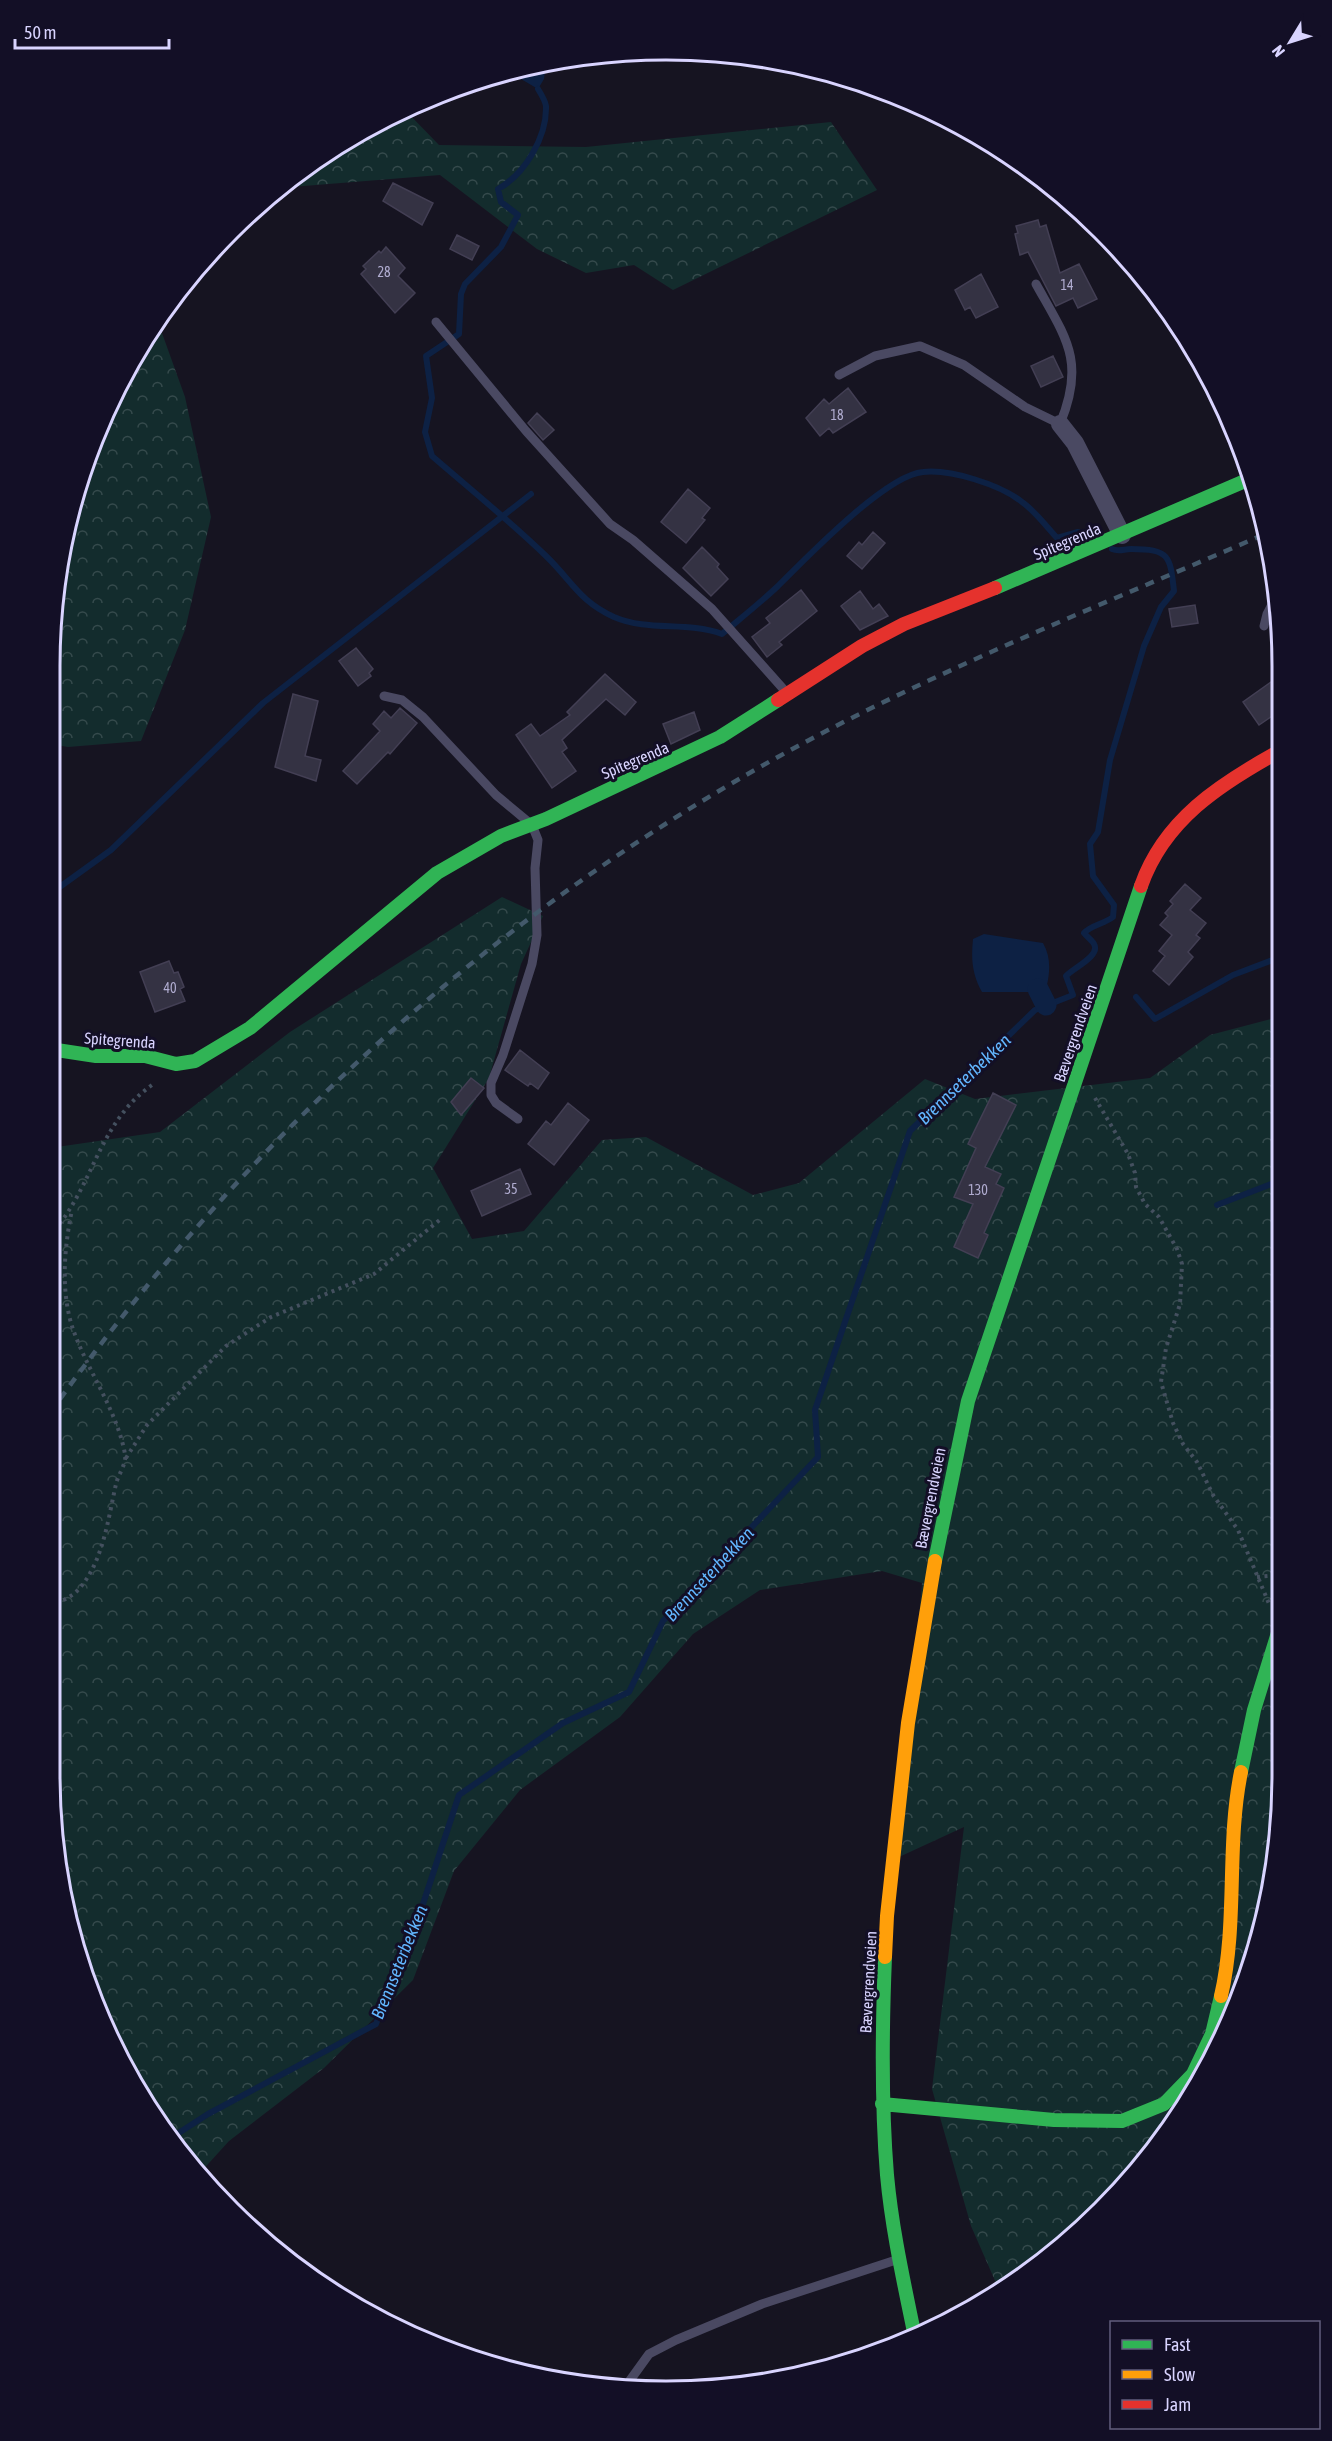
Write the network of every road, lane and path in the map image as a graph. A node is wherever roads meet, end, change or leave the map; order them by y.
1 (1036, 284) dead end
2 (436, 322) dead end
3 (839, 375) dead end
4 (1060, 424) junction
5 (1243, 482) edge
6 (1122, 535) junction
7 (1269, 610) edge
8 (1264, 626) dead end
9 (788, 694) junction
10 (384, 696) dead end
11 (1272, 755) edge
12 (532, 825) junction
13 (60, 1051) edge
14 (176, 1065) junction
15 (1079, 1072) junction
16 (518, 1119) dead end
17 (72, 1210) junction
18 (442, 1218) dead end
19 (60, 1224) edge
20 (126, 1458) junction
21 (1272, 1576) edge
22 (1257, 1577) junction
23 (60, 1601) edge
24 (1272, 1608) edge
25 (1272, 1652) edge
26 (1207, 2049) edge
27 (1204, 2054) edge
28 (882, 2104) junction
29 (899, 2259) junction
30 (913, 2328) edge
31 (630, 2380) edge

1 - 4 lane
2 - 9 lane
3 - 4 lane
4 - 6 street
5 - 6 street, Spitegrenda
6 - 9 street, Spitegrenda
7 - 8 lane
9 - 12 street, Spitegrenda
10 - 12 lane
11 - 15 street, Bævergrendveien
12 - 14 street, Spitegrenda
12 - 16 lane
13 - 14 street, Spitegrenda
14 - 17 path
15 - 22 path
15 - 28 street, Bævergrendveien
17 - 19 path
17 - 20 path
18 - 20 path
20 - 23 path
21 - 22 path
22 - 24 path
25 - 26 street
27 - 28 street
28 - 29 street, Bævergrendveien
29 - 30 street, Bævergrendveien
29 - 31 lane

